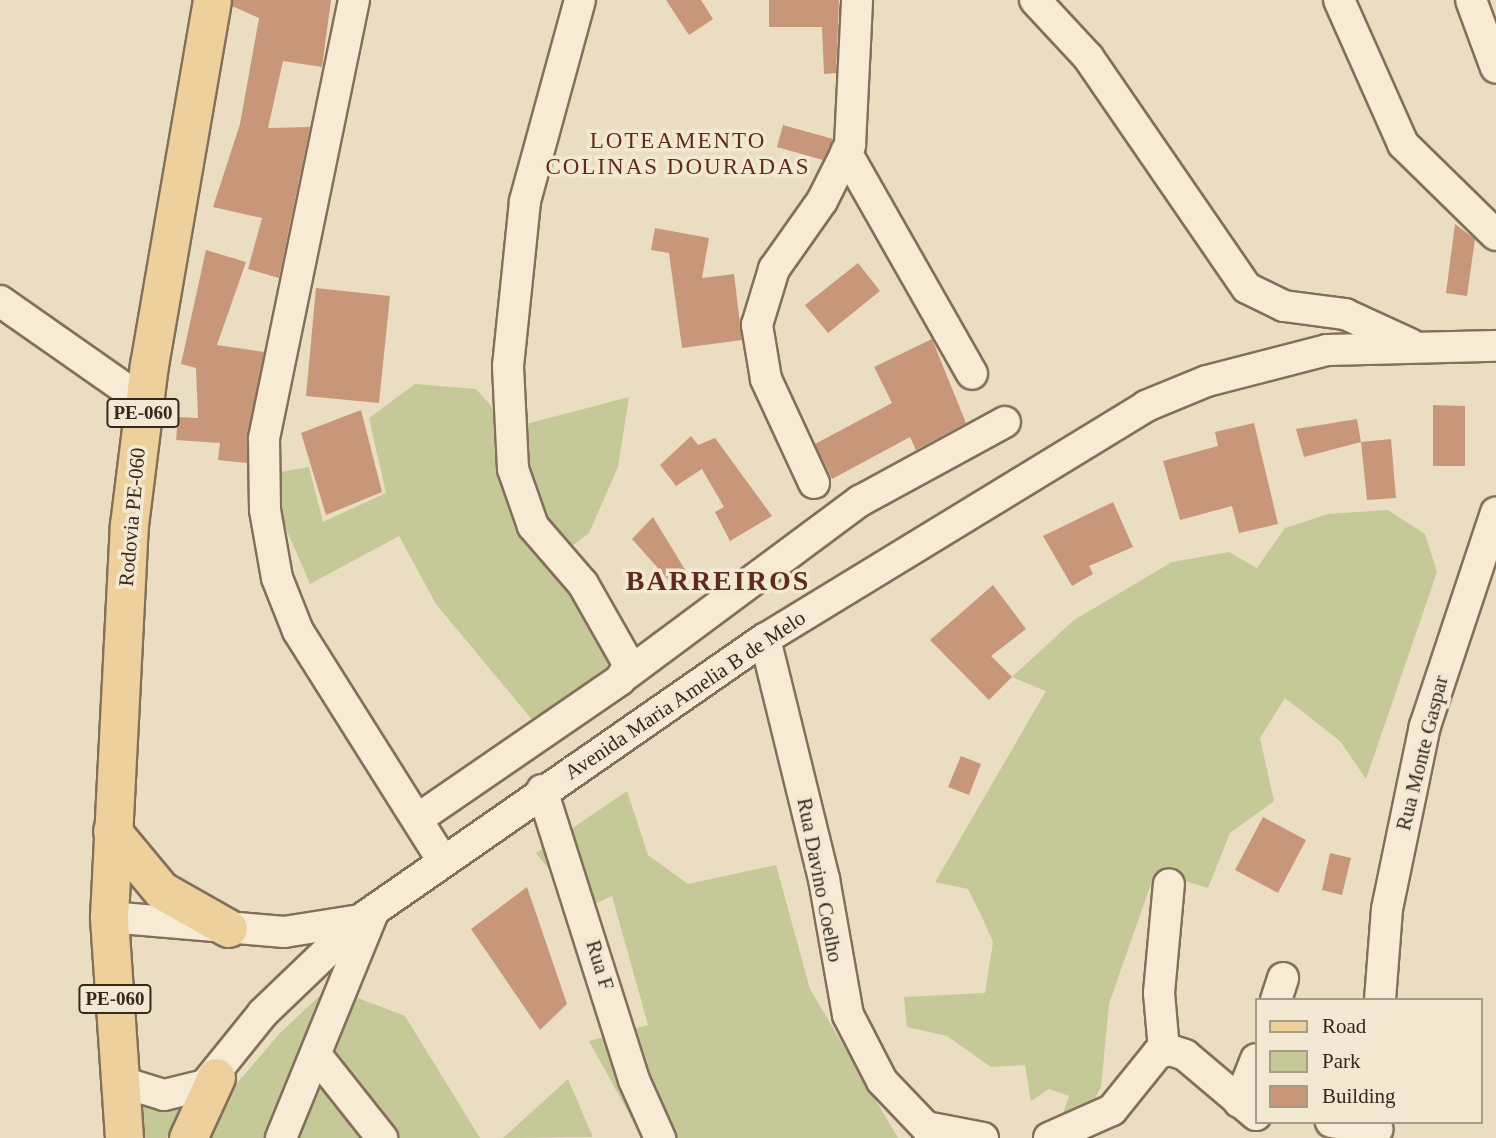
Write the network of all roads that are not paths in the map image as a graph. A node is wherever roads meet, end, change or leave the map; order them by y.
1 (212, 0) edge
2 (354, 0) edge
3 (580, 0) edge
4 (857, 0) edge
5 (1035, 0) edge
6 (1339, 0) edge
7 (1471, 0) edge
8 (1496, 68) edge
9 (846, 152) junction
10 (1496, 236) edge
11 (0, 301) edge
12 (1411, 344) junction
13 (1496, 346) edge
14 (972, 374) dead end
15 (144, 402) junction
16 (1005, 422) dead end
17 (814, 482) dead end
18 (1496, 513) edge
19 (765, 639) junction
20 (624, 676) junction
21 (542, 790) junction
22 (419, 818) junction
23 (112, 831) junction
24 (443, 860) junction
25 (1169, 884) dead end
26 (367, 915) junction
27 (109, 917) junction
28 (229, 928) junction
29 (1380, 998) edge
30 (1164, 1051) junction
31 (317, 1056) junction
32 (1254, 1072) edge
33 (216, 1077) junction
34 (122, 1082) junction
35 (1248, 1109) edge
36 (920, 1124) edge
37 (1342, 1124) edge
38 (1377, 1130) edge
39 (124, 1138) edge
40 (188, 1138) edge
41 (281, 1138) edge
42 (382, 1138) edge
43 (660, 1138) edge
44 (983, 1138) edge
45 (1049, 1138) edge

1 - 15 main road, Rodovia PE-060 / PE-060
2 - 22 street
3 - 20 street
4 - 9 street
5 - 12 street
6 - 10 street
7 - 8 street
9 - 14 street
9 - 17 street
11 - 15 street
12 - 13 street, Avenida Maria Amelia B de Melo
12 - 19 street, Avenida Maria Amelia B de Melo
15 - 23 main road, Rodovia PE-060 / PE-060
16 - 20 street
18 - 29 street, Rua Monte Gaspar
19 - 21 street, Avenida Maria Amelia B de Melo
19 - 36 street, Rua Davino Coelho
20 - 22 street
21 - 24 street, Avenida Maria Amelia B de Melo
21 - 43 street, Rua F
22 - 24 street
23 - 27 main road, PE-060
23 - 28 main road
24 - 26 street, Avenida Maria Amelia B de Melo
25 - 30 street
26 - 28 street
26 - 31 street
26 - 33 street, Avenida Maria Amelia B de Melo
27 - 28 street
27 - 34 main road, PE-060
30 - 35 street
30 - 45 street
31 - 41 street
31 - 42 street
32 - 35 street
33 - 34 street
33 - 40 main road
34 - 39 main road, PE-060
36 - 44 street
37 - 38 street

